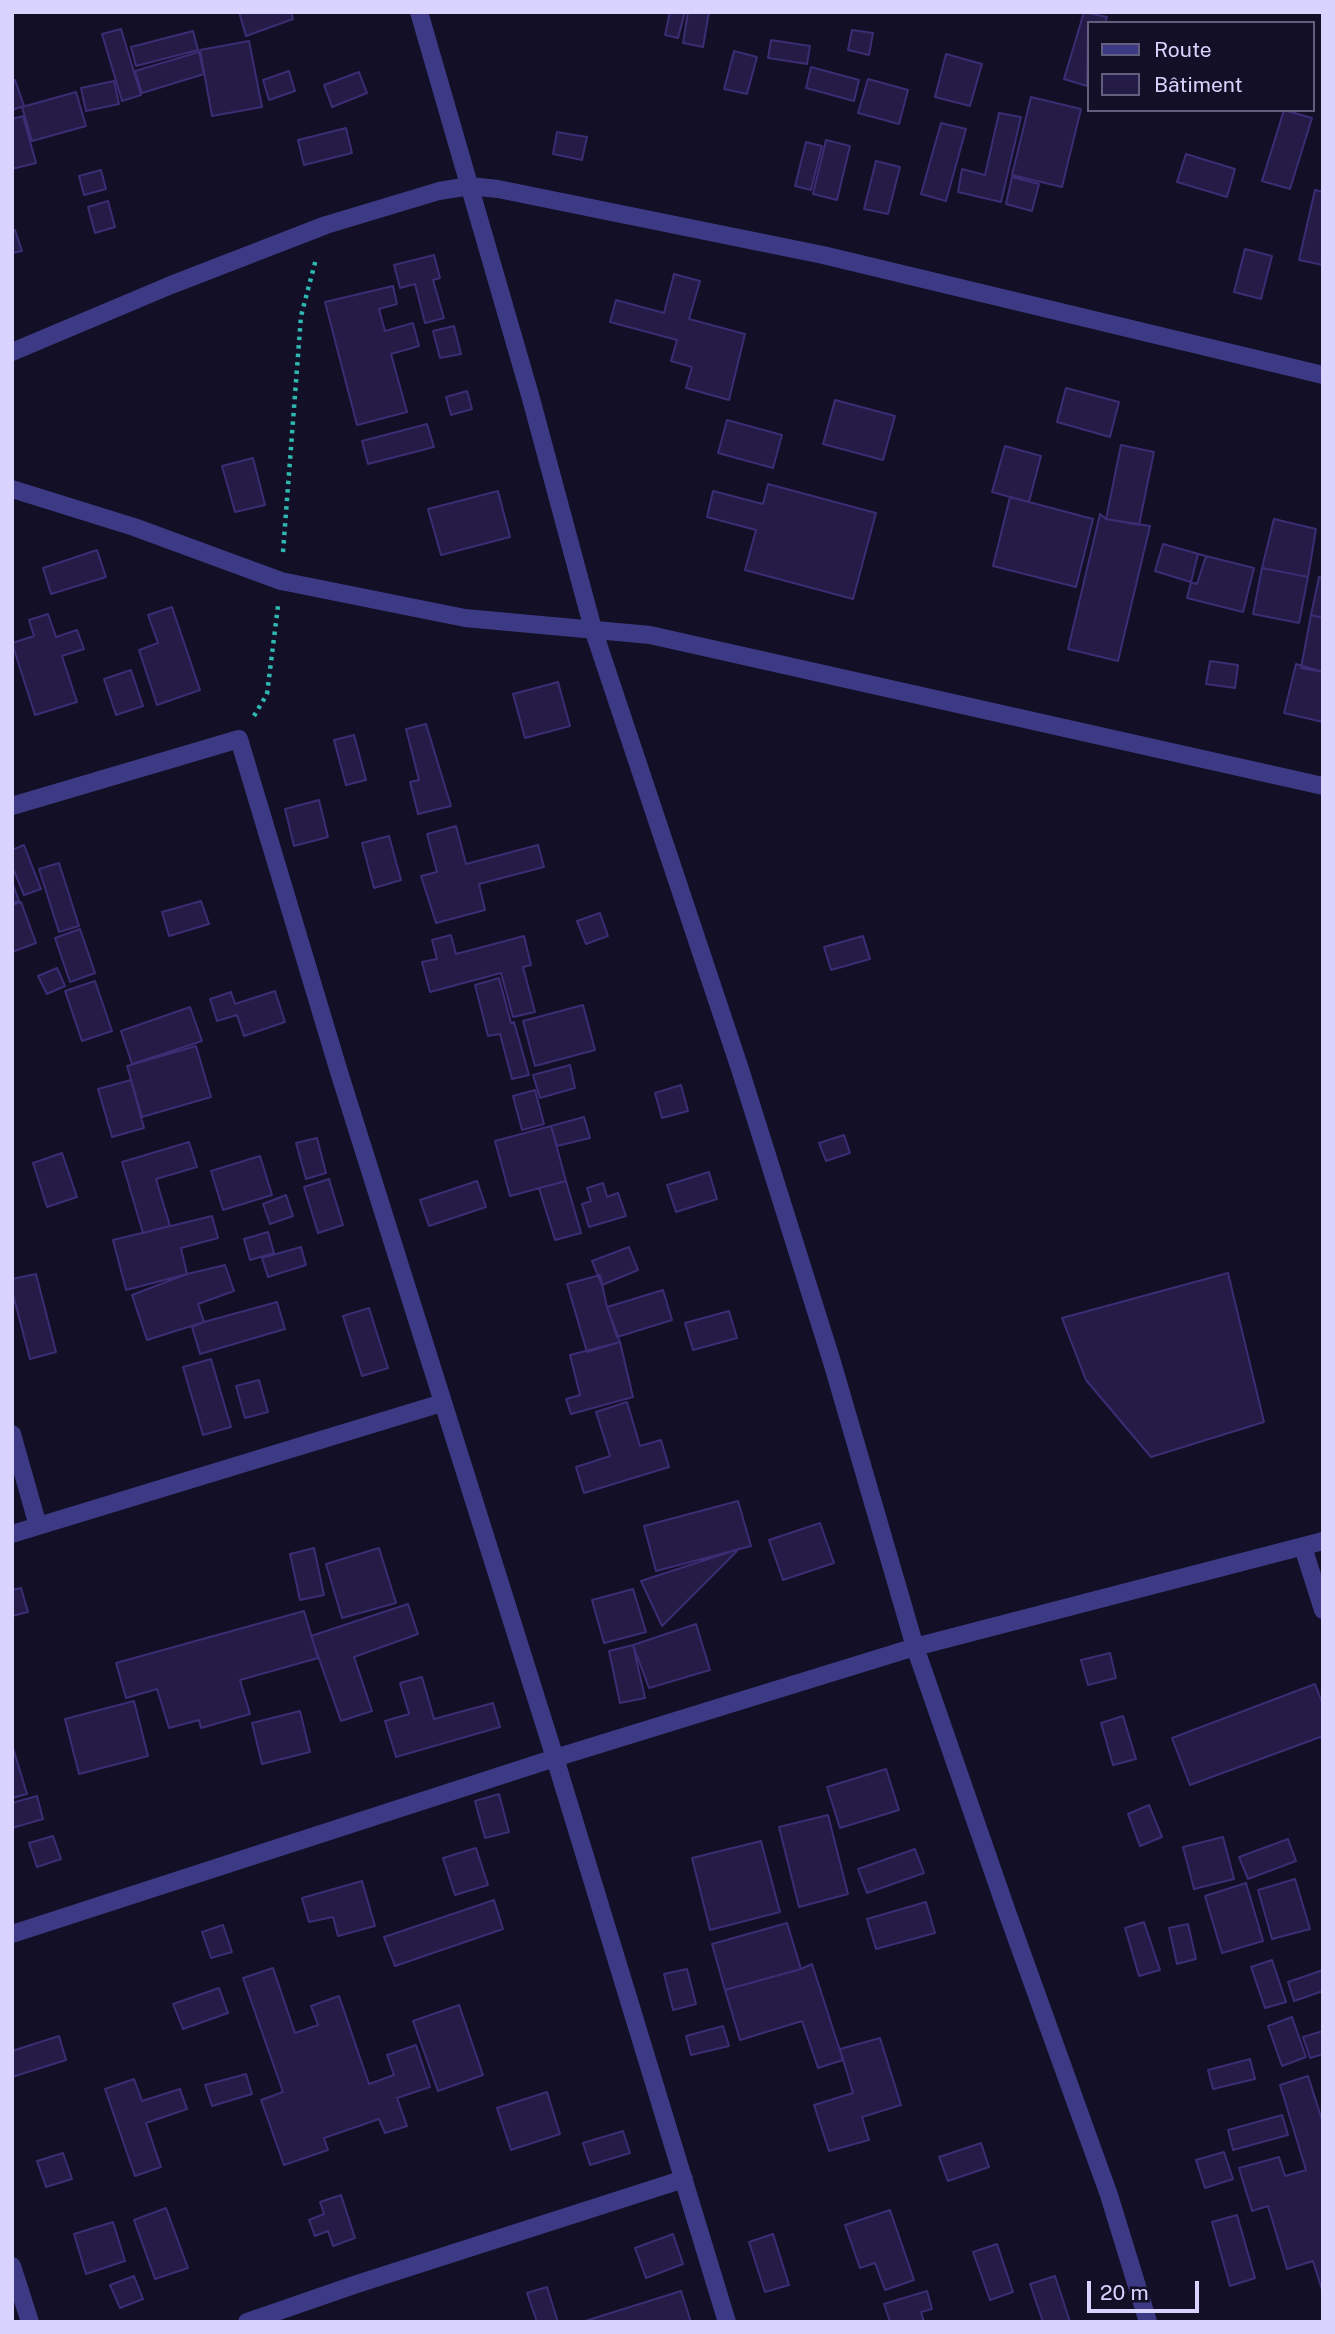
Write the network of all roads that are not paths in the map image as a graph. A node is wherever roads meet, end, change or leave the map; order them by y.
1 (419, 12) edge
2 (470, 186) junction
3 (12, 352) edge
4 (1323, 375) edge
5 (12, 489) edge
6 (593, 629) junction
7 (1323, 786) edge
8 (12, 806) edge
9 (442, 1403) junction
10 (12, 1434) edge
11 (38, 1526) junction
12 (12, 1534) edge
13 (1323, 1541) edge
14 (1303, 1547) junction
15 (1323, 1610) edge
16 (915, 1647) junction
17 (555, 1758) junction
18 (12, 1934) edge
19 (684, 2179) junction
20 (12, 2266) edge
21 (29, 2322) edge
22 (247, 2322) edge
23 (727, 2322) edge
24 (1148, 2322) edge

1 - 2 street
2 - 3 street
2 - 4 street
2 - 6 street
5 - 6 street
6 - 7 street
6 - 16 street
8 - 9 street
9 - 11 street
9 - 17 street
10 - 11 street
11 - 12 street
13 - 14 street
14 - 15 street
14 - 16 street
16 - 17 street
16 - 24 street
17 - 18 street
17 - 19 street
19 - 22 street
19 - 23 street
20 - 21 street

